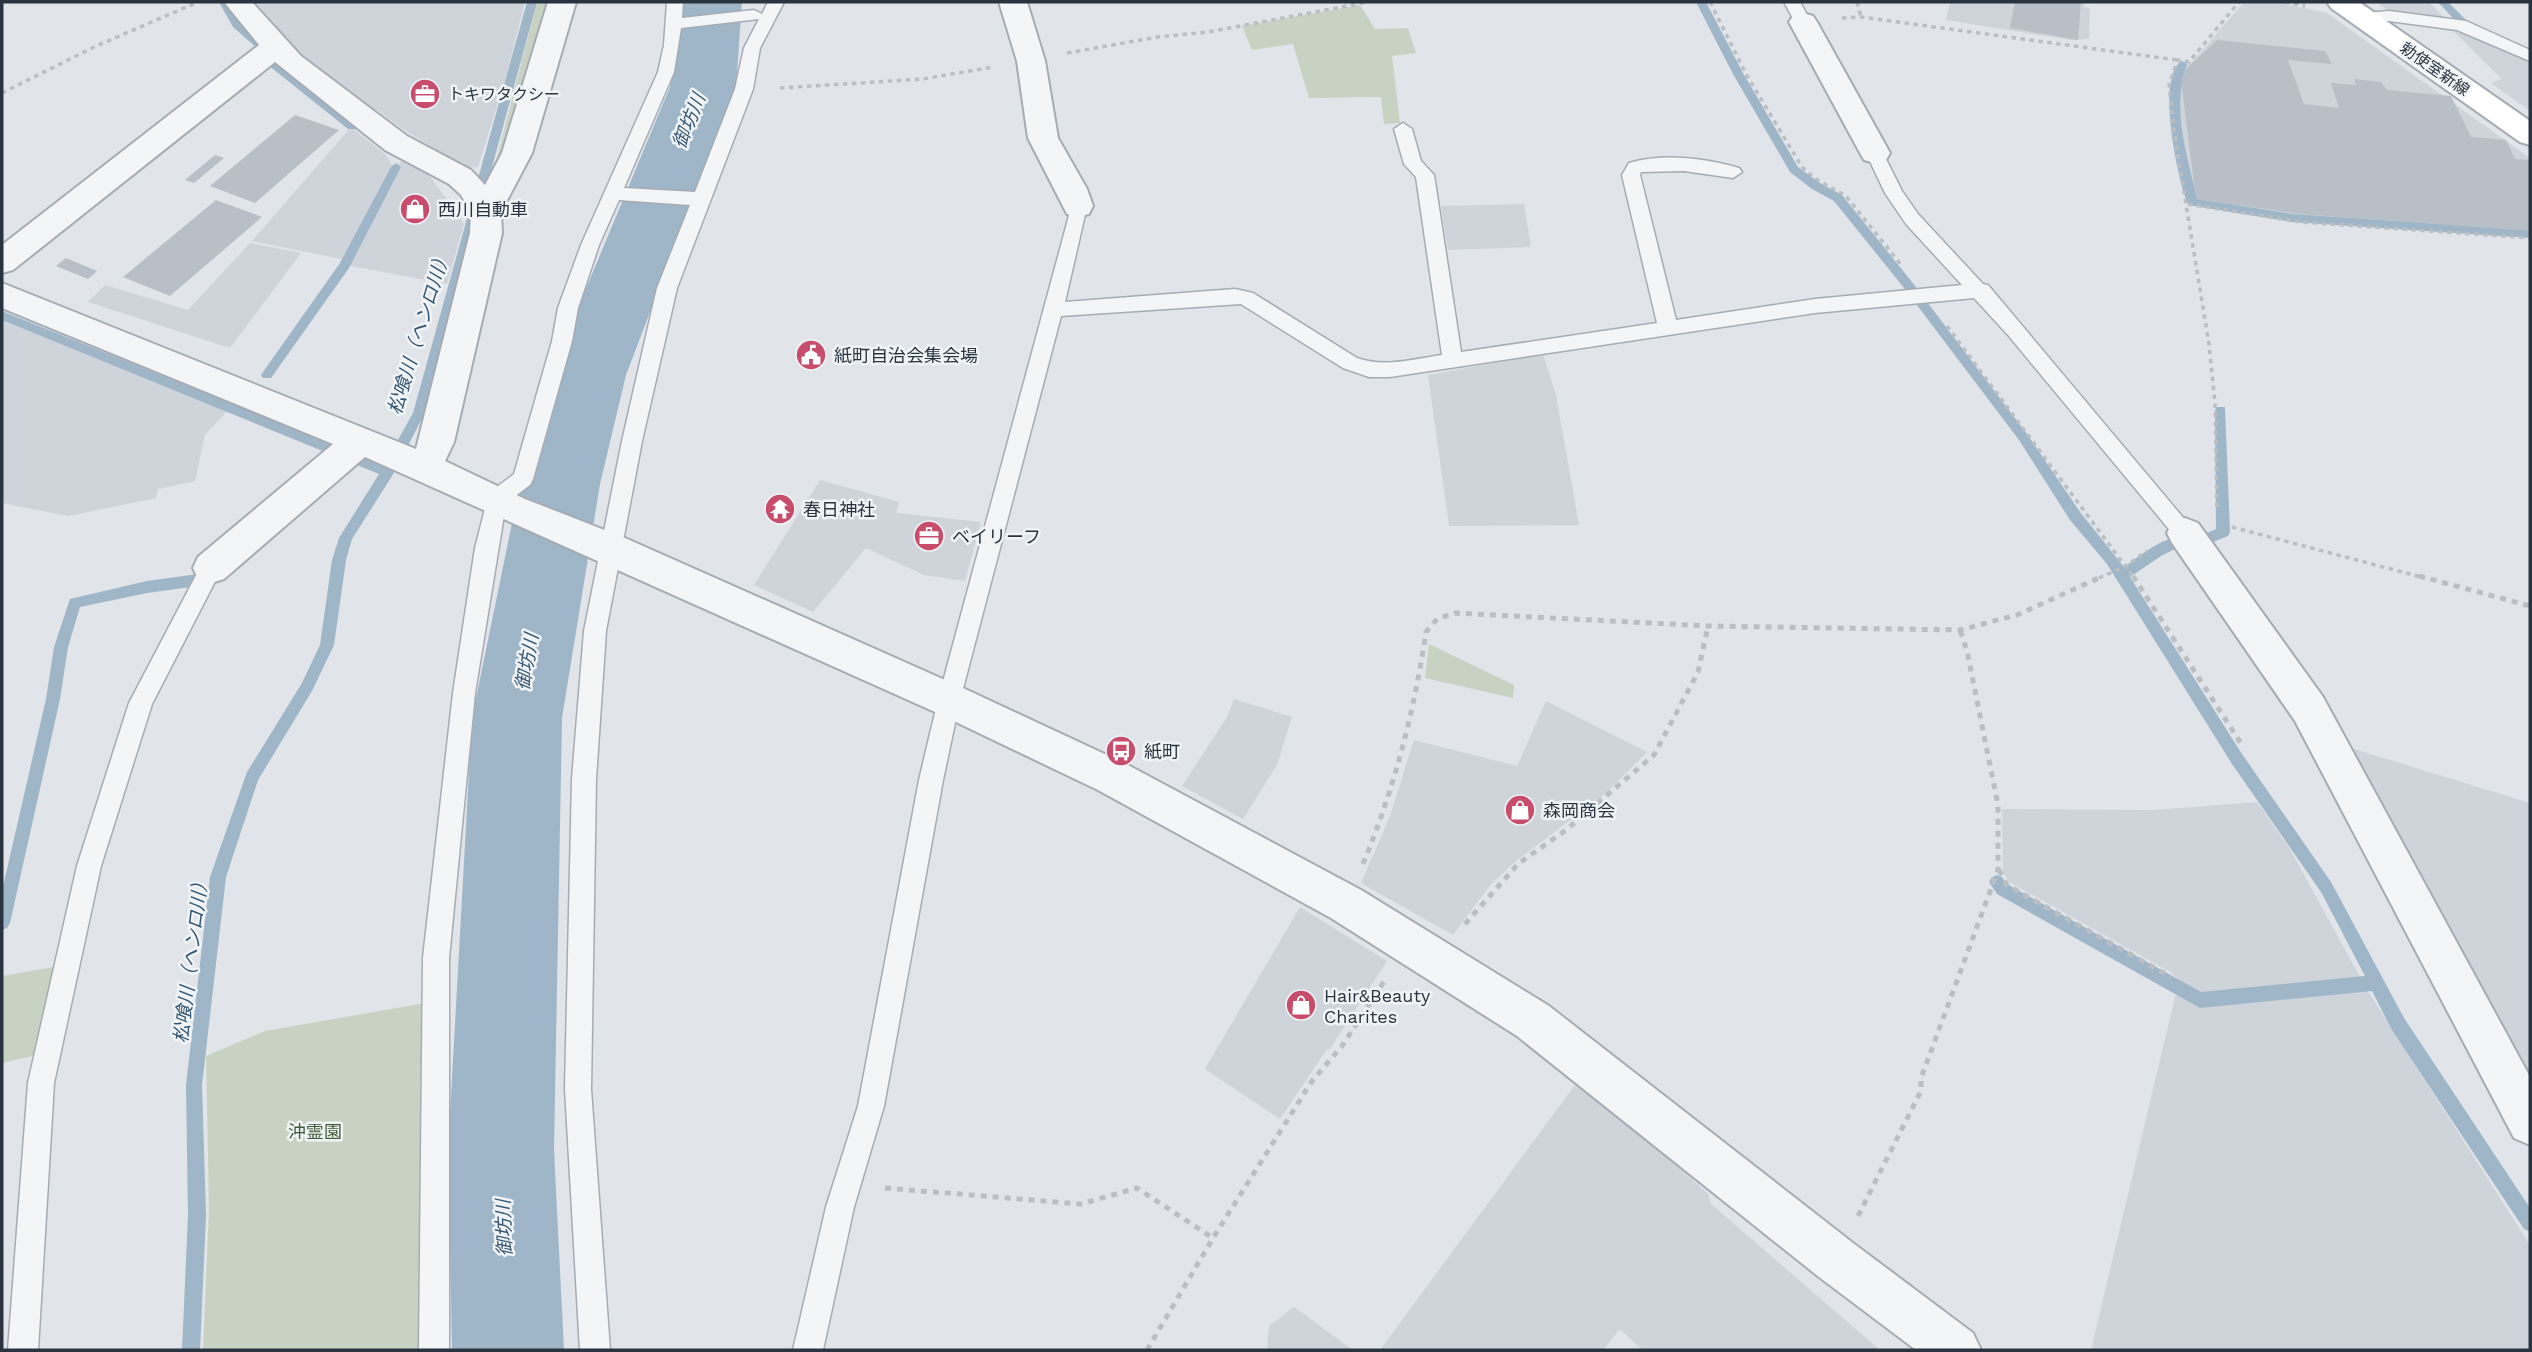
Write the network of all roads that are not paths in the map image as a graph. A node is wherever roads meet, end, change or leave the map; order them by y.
1 (238, 2) edge
2 (562, 2) edge
3 (675, 2) edge
4 (776, 2) edge
5 (1013, 2) edge
6 (2341, 2) edge
7 (753, 8) edge
8 (1798, 12) edge
9 (2364, 18) junction
10 (674, 24) junction
11 (276, 46) junction
12 (752, 48) junction
13 (2530, 56) edge
14 (1403, 129) dead end
15 (2530, 135) edge
16 (1875, 153) joint
17 (1733, 172) dead end
18 (613, 193) junction
19 (700, 199) junction
20 (480, 202) junction
21 (1078, 206) joint
22 (2, 262) edge
23 (1981, 290) junction
24 (2, 295) edge
25 (1053, 310) junction
26 (1668, 327) junction
27 (1453, 362) junction
28 (394, 453) junction
29 (504, 504) junction
30 (2201, 530) joint
31 (612, 549) junction
32 (211, 568) joint
33 (950, 700) junction
34 (2530, 1122) edge
35 (23, 1350) edge
36 (434, 1350) edge
37 (595, 1350) edge
38 (808, 1350) edge
39 (1956, 1350) edge

1 - 11 street
2 - 20 street
3 - 10 lane
4 - 12 lane
5 - 21 street
6 - 9 main road, 勅使室新線
7 - 10 lane
7 - 12 lane
8 - 16 street
9 - 13 lane
9 - 15 main road, 勅使室新線
10 - 18 lane
11 - 20 street
11 - 22 street
12 - 19 lane
14 - 27 lane
16 - 23 lane
17 - 26 lane
18 - 19 lane
18 - 29 lane
19 - 31 lane
20 - 28 street
21 - 25 lane
23 - 26 lane
23 - 30 lane
24 - 28 street
25 - 27 lane
25 - 33 lane
26 - 27 lane
28 - 29 street
28 - 32 street
29 - 31 street
29 - 36 lane
30 - 34 street
31 - 33 street
31 - 37 lane
32 - 35 lane
33 - 38 lane
33 - 39 street

